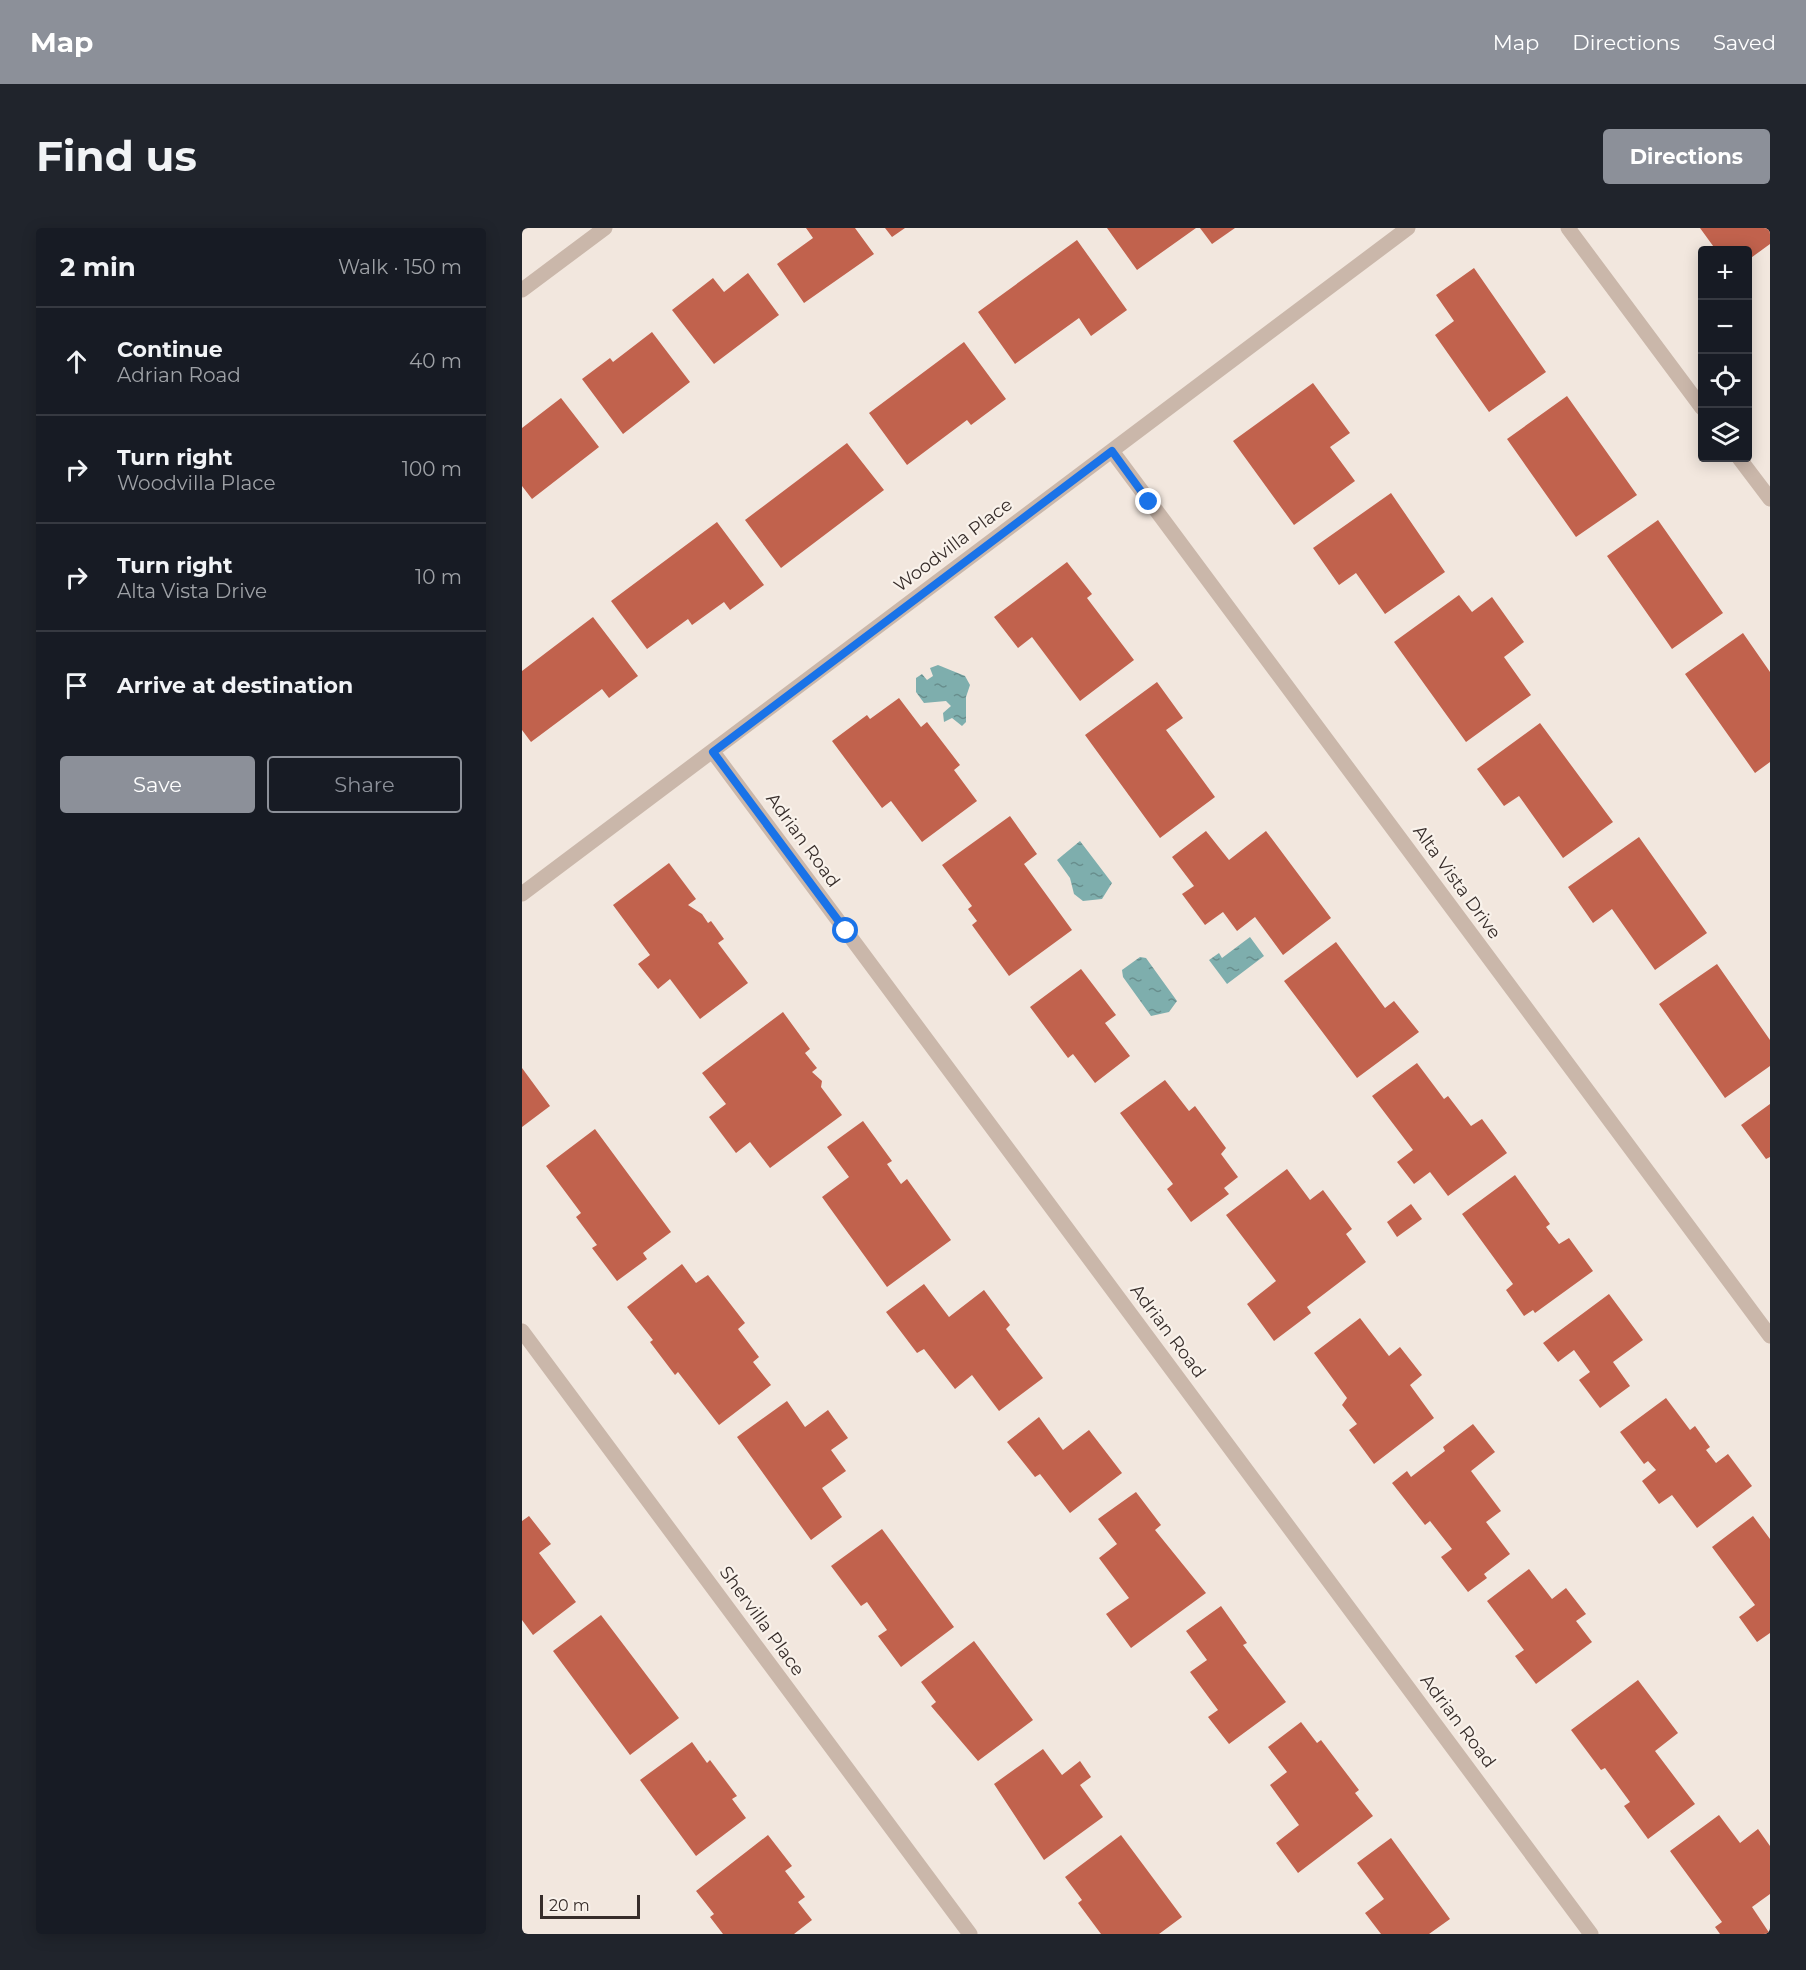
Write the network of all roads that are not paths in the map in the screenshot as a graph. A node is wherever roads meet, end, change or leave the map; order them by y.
1 (605, 228) edge
2 (1408, 228) edge
3 (1568, 228) edge
4 (522, 290) edge
5 (1698, 403) edge
6 (1112, 451) junction
7 (1742, 462) edge
8 (1770, 499) edge
9 (713, 752) junction
10 (522, 894) edge
11 (522, 1331) edge
12 (1770, 1336) edge
13 (970, 1934) edge
14 (1591, 1934) edge

1 - 4 street
2 - 6 street, Woodvilla Place
3 - 5 street
6 - 9 street, Woodvilla Place
6 - 12 street, Alta Vista Drive
7 - 8 street
9 - 10 street, Woodvilla Place
9 - 14 street, Adrian Road
11 - 13 street, Shervilla Place

